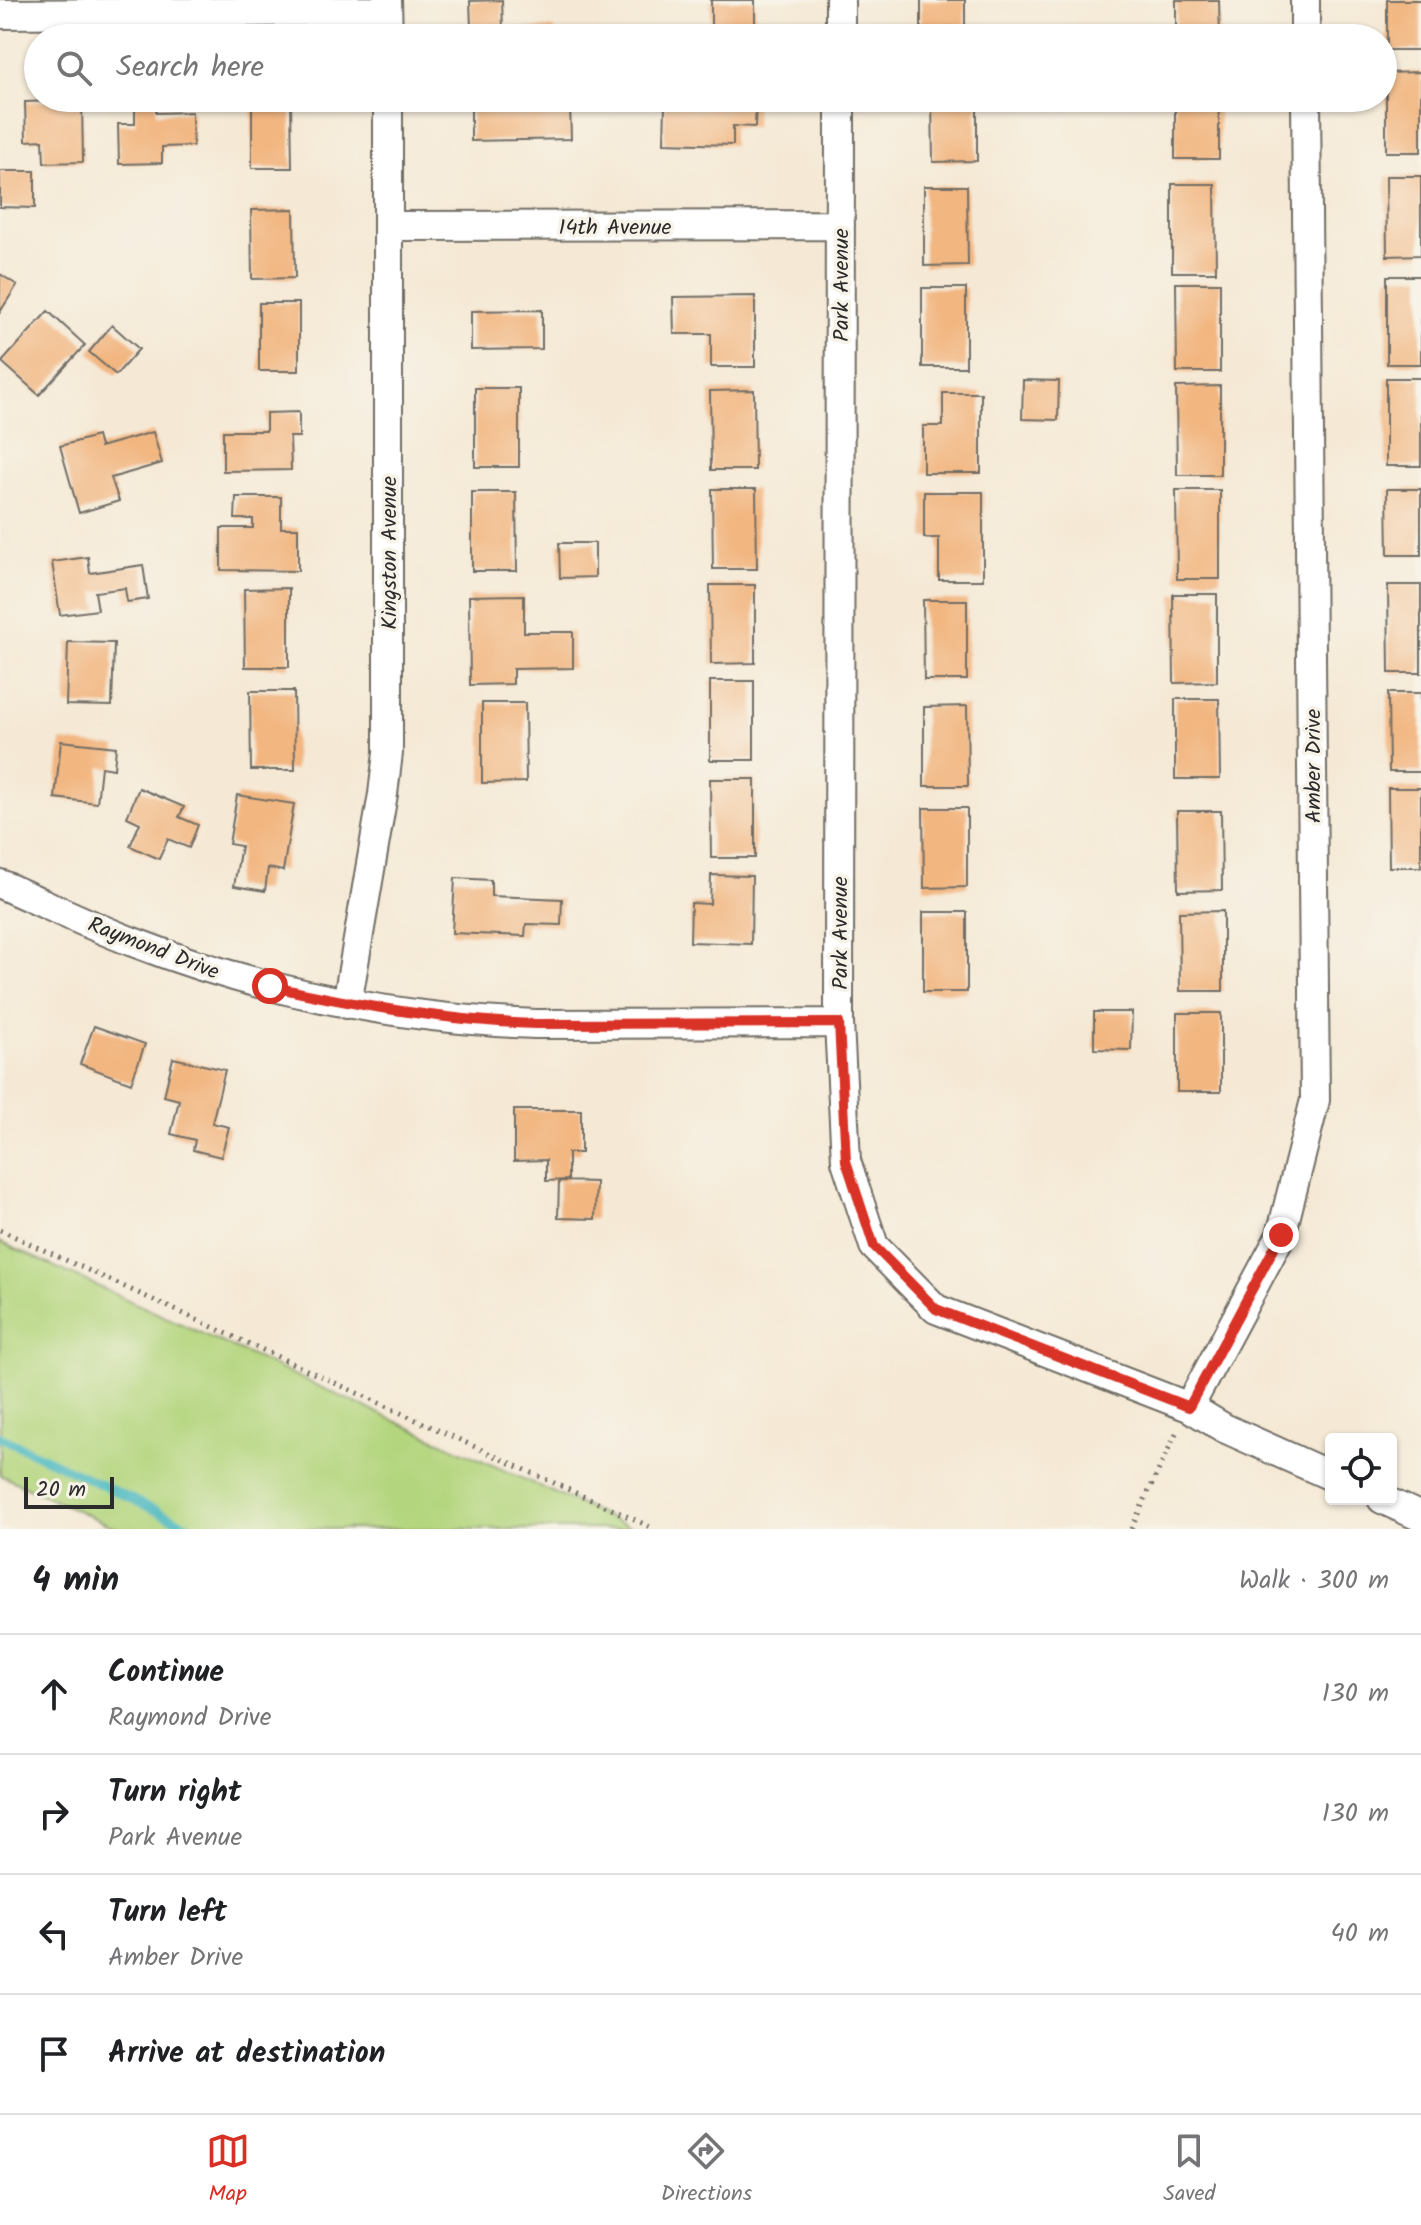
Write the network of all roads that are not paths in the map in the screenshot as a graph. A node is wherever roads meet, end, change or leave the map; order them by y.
1 (840, 0) edge
2 (1305, 0) edge
3 (0, 14) edge
4 (387, 16) edge
5 (840, 24) edge
6 (1305, 24) edge
7 (388, 112) edge
8 (840, 112) edge
9 (1306, 112) edge
10 (840, 225) junction
11 (389, 226) junction
12 (0, 884) edge
13 (347, 1004) junction
14 (839, 1023) junction
15 (1184, 1418) junction
16 (1325, 1473) edge
17 (1395, 1505) edge
18 (1421, 1517) edge

1 - 5 street
2 - 6 street
3 - 4 street
7 - 11 street, Kingston Avenue
8 - 10 street, Park Avenue
9 - 15 street, Amber Drive
10 - 11 street, 14th Avenue
10 - 14 street, Park Avenue
11 - 13 street, Kingston Avenue
12 - 13 street, Raymond Drive
13 - 14 street, Raymond Drive
14 - 15 street, Park Avenue
15 - 16 street, Park Avenue
17 - 18 street

